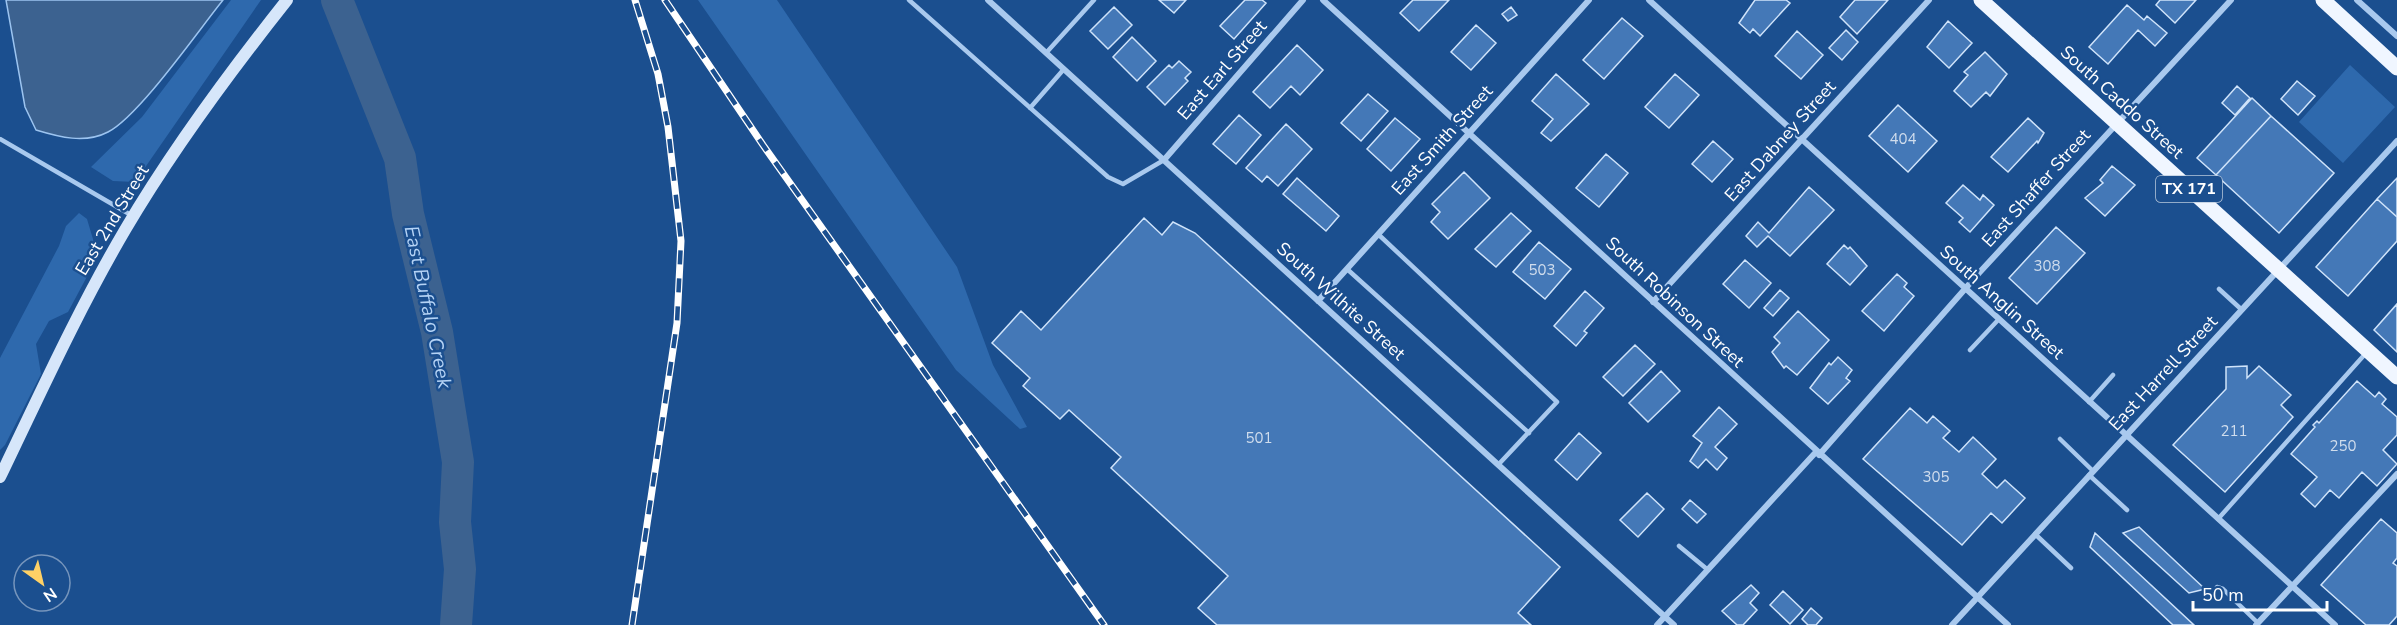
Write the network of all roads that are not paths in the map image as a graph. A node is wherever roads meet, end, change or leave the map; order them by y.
1 (909, 0) edge
2 (988, 0) edge
3 (1094, 0) edge
4 (1303, 0) edge
5 (1323, 0) edge
6 (1589, 0) edge
7 (1649, 0) edge
8 (1929, 0) edge
9 (1981, 0) edge
10 (2231, 0) edge
11 (2323, 0) edge
12 (2357, 0) edge
13 (286, 2) edge
14 (2397, 36) edge
15 (1046, 53) junction
16 (2397, 68) edge
17 (1064, 69) junction
18 (1030, 108) junction
19 (2116, 123) junction
20 (1467, 133) junction
21 (0, 139) edge
22 (1802, 140) junction
23 (2397, 141) edge
24 (1164, 160) junction
25 (134, 216) junction
26 (1379, 234) junction
27 (1347, 269) junction
28 (2279, 270) junction
29 (1966, 289) junction
30 (2219, 289) dead end
31 (1318, 300) junction
32 (1653, 302) junction
33 (2242, 310) junction
34 (1999, 319) junction
35 (1970, 350) dead end
36 (2368, 351) junction
37 (2113, 375) dead end
38 (2397, 378) edge
39 (2089, 402) junction
40 (1529, 433) junction
41 (2125, 435) junction
42 (2060, 440) dead end
43 (1818, 454) junction
44 (1498, 465) junction
45 (2091, 473) junction
46 (2397, 474) edge
47 (0, 477) edge
48 (2127, 510) dead end
49 (2218, 520) junction
50 (2035, 534) junction
51 (1679, 546) dead end
52 (2071, 568) dead end
53 (1708, 570) junction
54 (2217, 587) dead end
55 (2293, 587) junction
56 (1977, 597) junction
57 (1665, 617) junction
58 (2257, 624) edge
59 (1657, 625) edge
60 (1674, 625) edge
61 (1952, 625) edge
62 (2008, 625) edge
63 (2335, 625) edge

1 - 18 lane
2 - 15 street, South Wilhite Street
3 - 15 lane
4 - 24 street, East Earl Street
5 - 20 street, South Robinson Street
6 - 20 street, East Smith Street
7 - 22 street, South Anglin Street
8 - 22 street, East Dabney Street
9 - 19 main road, South Caddo Street / TX 171
10 - 19 street, East Shaffer Street
11 - 16 main road
12 - 14 street
13 - 25 main road, East 2nd Street
15 - 17 street, South Wilhite Street
17 - 18 lane
17 - 24 street, South Wilhite Street
18 - 24 lane
19 - 28 main road, South Caddo Street / TX 171
19 - 29 street, East Shaffer Street
20 - 26 street, East Smith Street
20 - 32 street, South Robinson Street
21 - 25 lane
22 - 29 street, South Anglin Street
22 - 32 street, East Dabney Street
23 - 28 street, East Harrell Street
24 - 31 street, South Wilhite Street
25 - 47 main road, East 2nd Street
26 - 27 street, East Smith Street
26 - 40 lane
27 - 31 street, East Smith Street
27 - 40 lane
28 - 33 street, East Harrell Street
28 - 36 main road, South Caddo Street / TX 171
29 - 34 street, South Anglin Street
29 - 43 street, East Shaffer Street
30 - 33 lane
31 - 44 street, South Wilhite Street
32 - 43 street, South Robinson Street
33 - 41 street, East Harrell Street
34 - 35 lane
34 - 39 street, South Anglin Street
36 - 38 main road, South Caddo Street / TX 171
36 - 49 lane
37 - 39 lane
39 - 41 street, South Anglin Street
40 - 44 lane
41 - 45 street, East Harrell Street
41 - 49 street, South Anglin Street
42 - 45 lane
43 - 53 street, East Shaffer Street
43 - 56 street, South Robinson Street
44 - 57 street, South Wilhite Street
45 - 48 lane
45 - 50 street, East Harrell Street
46 - 55 street
49 - 55 street, South Anglin Street
50 - 52 lane
50 - 56 street, East Harrell Street
51 - 53 lane
53 - 57 street, East Shaffer Street
54 - 58 lane
55 - 58 street
55 - 63 street, South Anglin Street
56 - 61 street, East Harrell Street
56 - 62 street, South Robinson Street
57 - 59 street, East Shaffer Street
57 - 60 street, South Wilhite Street

